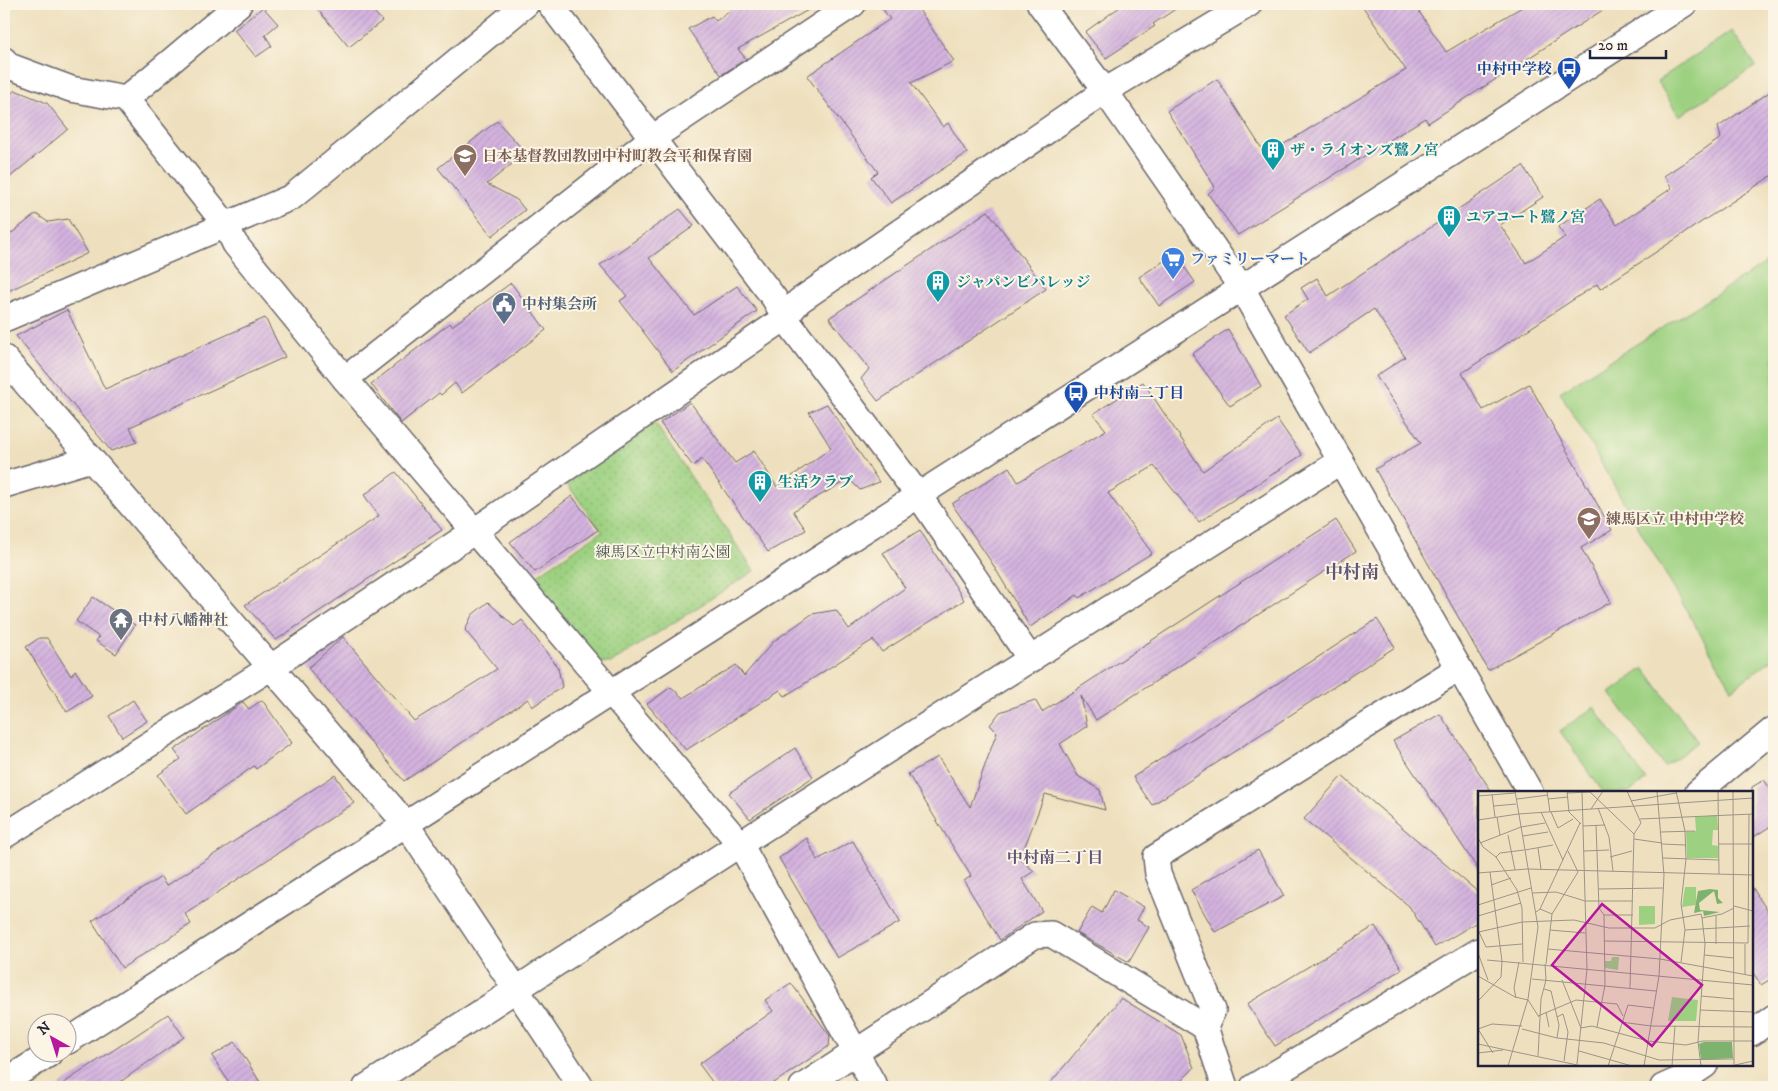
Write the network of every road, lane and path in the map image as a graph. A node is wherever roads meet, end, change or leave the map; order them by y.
1 (239, 4) edge
2 (526, 4) edge
3 (550, 4) edge
4 (853, 4) edge
5 (1040, 4) edge
6 (1249, 4) edge
7 (1684, 4) edge
8 (4, 60) edge
9 (1105, 91) junction
10 (126, 99) junction
11 (652, 139) junction
12 (226, 225) junction
13 (1241, 287) junction
14 (786, 318) junction
15 (4, 319) edge
16 (4, 358) edge
17 (345, 379) junction
18 (90, 459) junction
19 (1341, 461) junction
20 (4, 485) edge
21 (919, 496) junction
22 (474, 532) junction
23 (1031, 660) junction
24 (270, 668) junction
25 (1459, 668) junction
26 (612, 692) junction
27 (1774, 730) edge
28 (1529, 791) edge
29 (1699, 791) edge
30 (406, 824) junction
31 (4, 836) edge
32 (740, 844) junction
33 (1478, 951) edge
34 (517, 991) junction
35 (1774, 1017) edge
36 (1205, 1027) junction
37 (1753, 1032) edge
38 (78, 1035) edge
39 (856, 1051) junction
40 (32, 1064) edge
41 (1694, 1073) edge
42 (4, 1082) edge
43 (366, 1087) edge
44 (581, 1087) edge
45 (802, 1087) edge
46 (876, 1087) edge
47 (1225, 1087) edge
48 (1253, 1087) edge
49 (1663, 1087) edge

1 - 10 street
2 - 12 street
3 - 11 street
4 - 11 street
5 - 9 street
6 - 9 street
7 - 13 street
8 - 10 street
9 - 13 street
9 - 14 street
10 - 12 street
11 - 14 street
11 - 17 street
12 - 15 street
12 - 17 street
13 - 19 street
13 - 21 street
14 - 21 street
14 - 22 street
16 - 18 street
17 - 22 street
18 - 20 street
18 - 24 street
19 - 23 street
19 - 25 street
21 - 23 street
21 - 26 street
22 - 24 street
22 - 26 street
23 - 32 street
24 - 30 street
24 - 31 street
25 - 28 street
25 - 36 street
26 - 30 street
26 - 32 street
27 - 29 street
30 - 34 street
30 - 38 street
32 - 34 street
32 - 39 street
33 - 48 street
34 - 43 street
34 - 44 street
35 - 37 street
36 - 39 street
36 - 47 street
39 - 45 street
39 - 46 street
40 - 42 street
41 - 49 street

